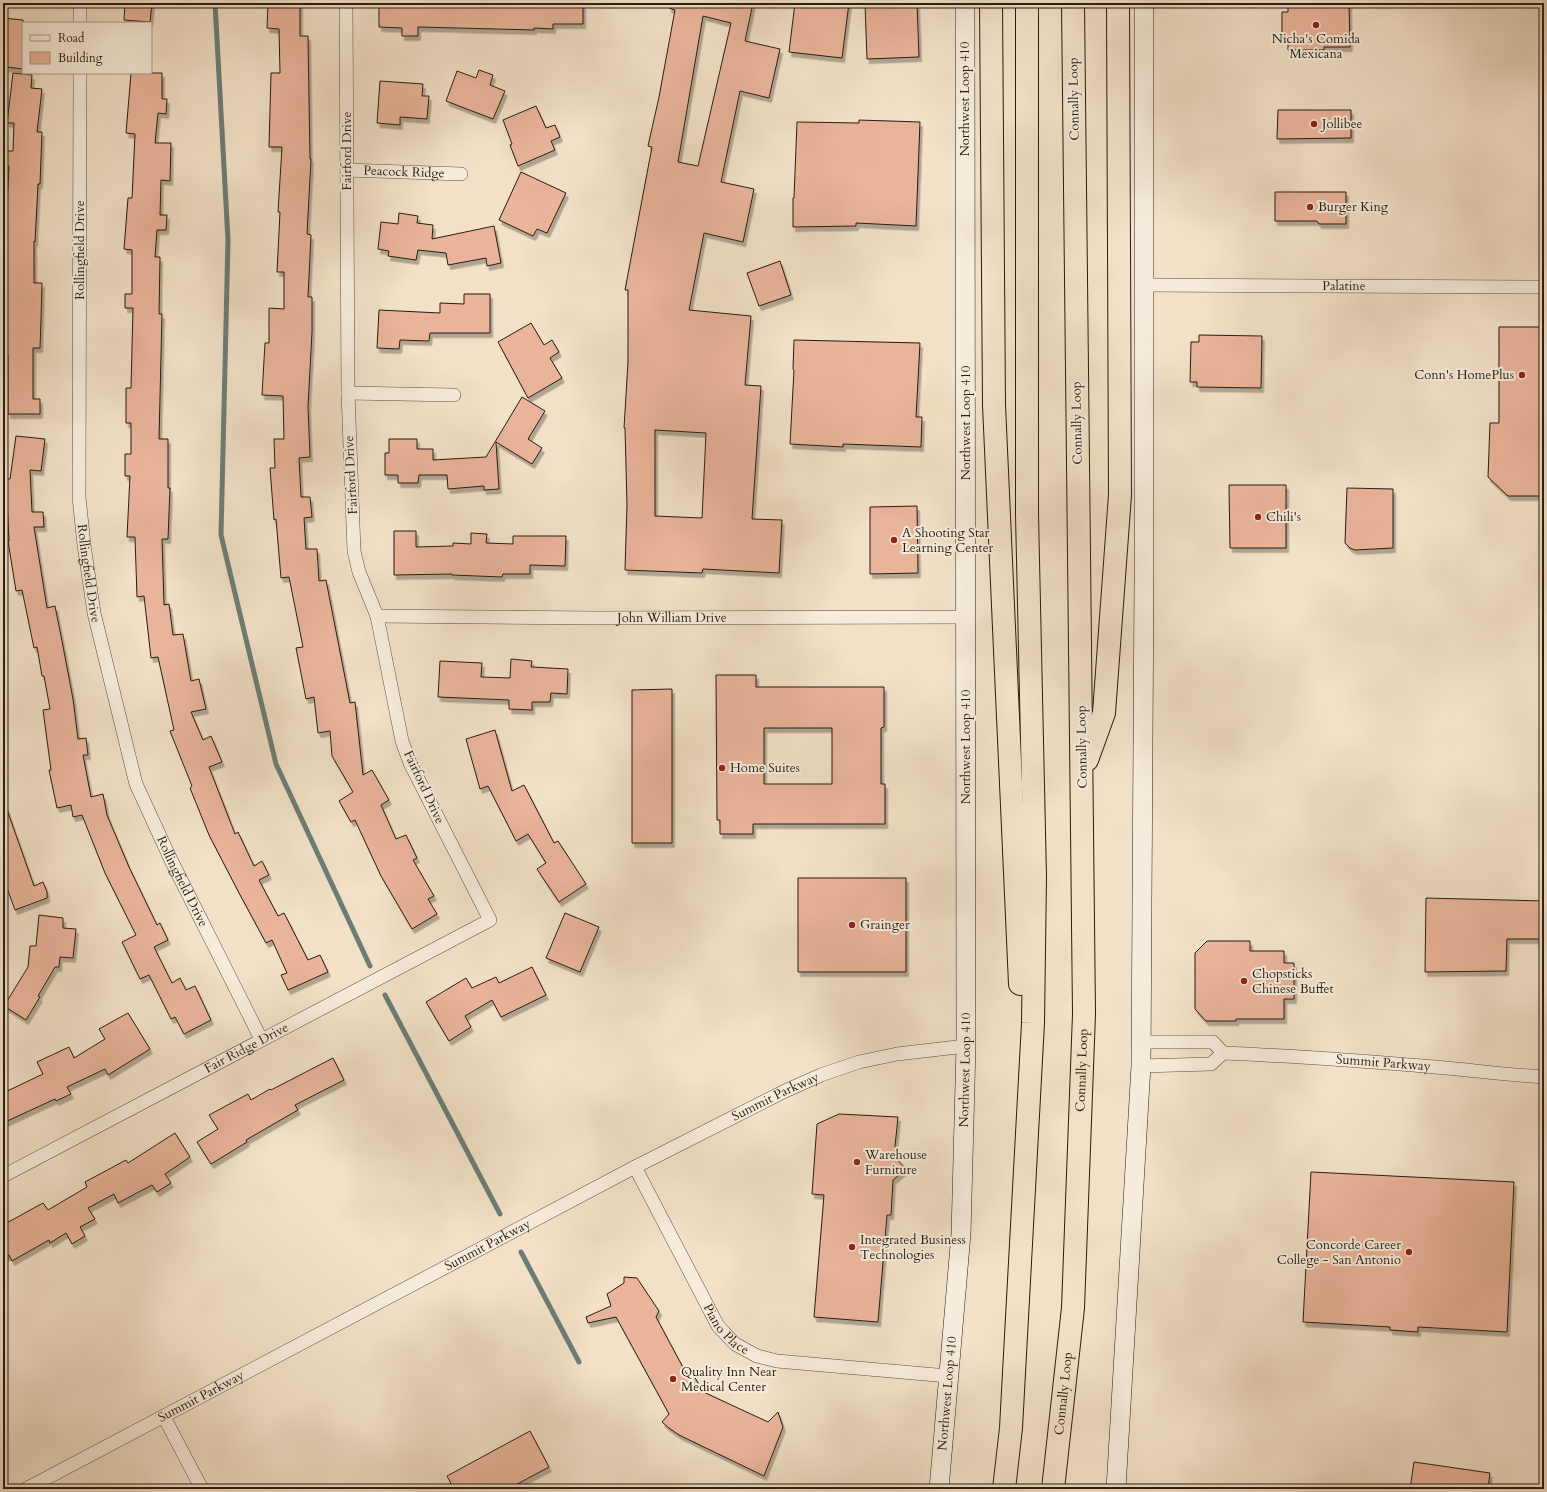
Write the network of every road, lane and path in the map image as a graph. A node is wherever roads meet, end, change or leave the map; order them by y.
1 (80, 3) edge
2 (346, 3) edge
3 (965, 3) edge
4 (991, 3) edge
5 (1027, 3) edge
6 (1073, 3) edge
7 (1118, 3) edge
8 (1144, 3) edge
9 (80, 22) edge
10 (80, 74) edge
11 (347, 170) junction
12 (461, 174) dead end
13 (1144, 285) junction
14 (1544, 287) edge
15 (348, 393) junction
16 (454, 394) dead end
17 (377, 616) junction
18 (966, 617) junction
19 (1082, 775) junction
20 (490, 920) joint
21 (261, 1039) junction
22 (1142, 1042) junction
23 (966, 1046) junction
24 (1222, 1053) junction
25 (1142, 1066) junction
26 (1544, 1077) edge
27 (1027, 1135) junction
28 (635, 1167) junction
29 (3, 1176) edge
30 (948, 1376) junction
31 (164, 1417) junction
32 (26, 1489) edge
33 (202, 1489) edge
34 (938, 1489) edge
35 (1004, 1489) edge
36 (1053, 1489) edge
37 (1116, 1489) edge

1 - 9 street
2 - 11 street, Fairford Drive
3 - 18 main road, Northwest Loop 410
4 - 27 highway
5 - 27 highway
6 - 19 highway, Connally Loop
7 - 19 highway
8 - 13 main road
10 - 21 street, Rollingfield Drive
11 - 12 street, Peacock Ridge
11 - 15 street, Fairford Drive
13 - 14 street, Palatine
13 - 22 main road
15 - 16 street
15 - 17 street, Fairford Drive
17 - 18 street, John William Drive
17 - 20 street, Fairford Drive
18 - 23 main road, Northwest Loop 410
19 - 36 highway, Connally Loop
20 - 21 street, Fair Ridge Drive
21 - 29 street, Fair Ridge Drive
22 - 24 street
22 - 25 main road
23 - 28 street, Summit Parkway
23 - 30 main road, Northwest Loop 410
24 - 25 street
24 - 26 street, Summit Parkway
25 - 37 main road
27 - 35 highway
28 - 30 street, Piano Place
28 - 31 street, Summit Parkway
30 - 34 main road, Northwest Loop 410
31 - 32 street, Summit Parkway
31 - 33 street

